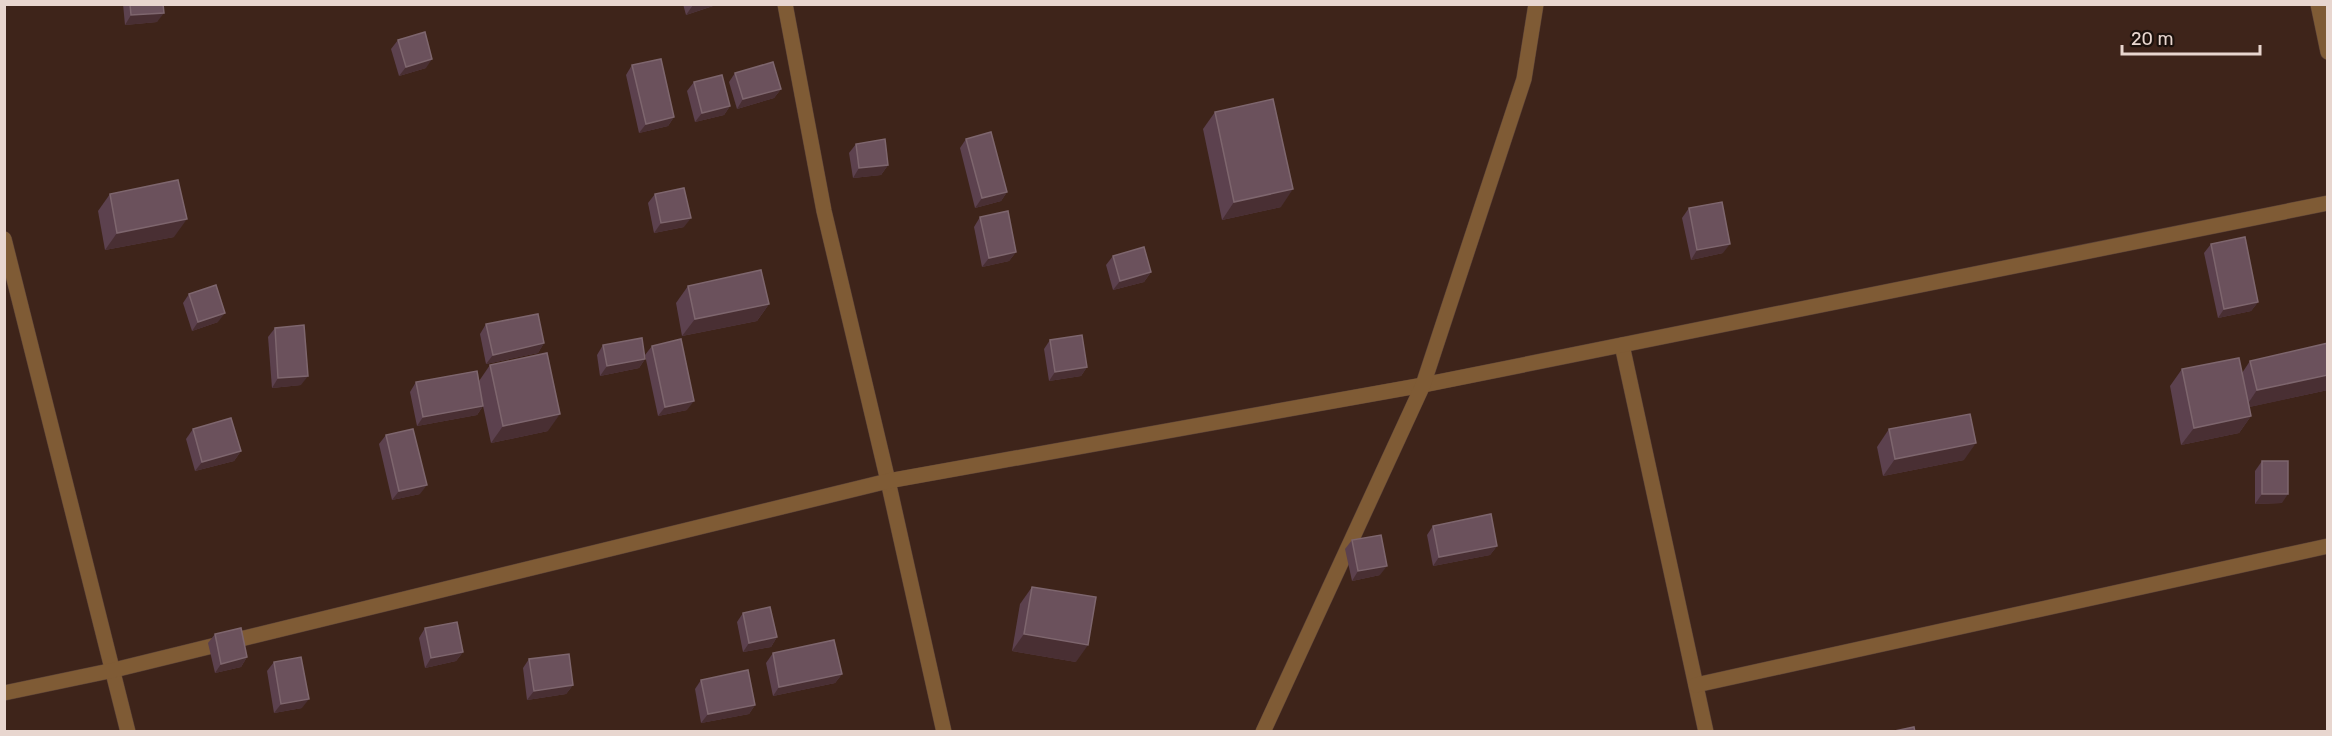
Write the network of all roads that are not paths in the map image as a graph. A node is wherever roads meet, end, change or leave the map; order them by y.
1 (785, 4) edge
2 (1536, 4) edge
3 (2318, 4) edge
4 (2328, 52) edge
5 (2328, 203) edge
6 (4, 239) edge
7 (1622, 345) junction
8 (1423, 385) junction
9 (888, 481) junction
10 (2328, 546) edge
11 (114, 670) junction
12 (1696, 685) junction
13 (4, 693) edge
14 (128, 732) edge
15 (944, 732) edge
16 (1263, 732) edge
17 (1706, 732) edge

1 - 9 street
2 - 8 street
3 - 4 street
5 - 7 street
6 - 11 street
7 - 8 street
7 - 12 street
8 - 9 street
8 - 16 street
9 - 11 street
9 - 15 street
10 - 12 street
11 - 13 street
11 - 14 street
12 - 17 street

